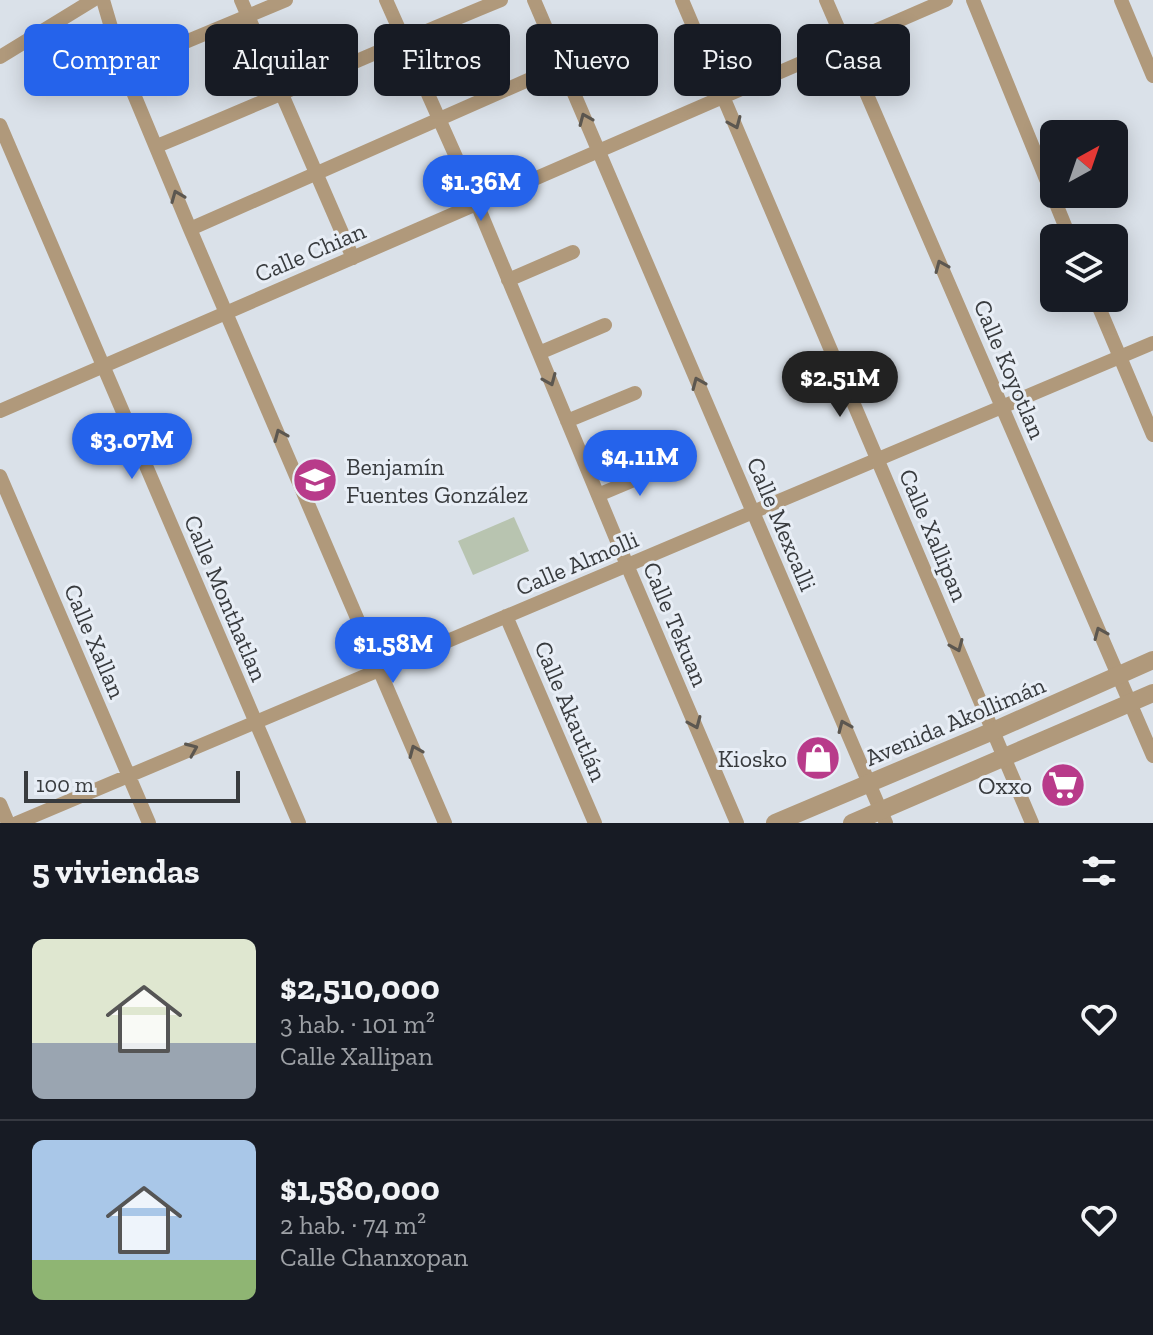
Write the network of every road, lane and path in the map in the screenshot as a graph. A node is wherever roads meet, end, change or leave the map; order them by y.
1 (93, 0) edge
2 (103, 0) edge
3 (241, 0) edge
4 (286, 0) edge
5 (386, 0) edge
6 (501, 0) edge
7 (535, 0) edge
8 (682, 0) edge
9 (826, 0) edge
10 (946, 0) edge
11 (973, 0) edge
12 (1121, 0) edge
13 (248, 16) junction
14 (110, 24) edge
15 (251, 24) edge
16 (397, 24) edge
17 (443, 24) edge
18 (545, 24) edge
19 (836, 24) edge
20 (891, 24) edge
21 (189, 41) edge
22 (0, 57) edge
23 (797, 65) edge
24 (1153, 76) edge
25 (526, 86) edge
26 (135, 96) edge
27 (280, 96) edge
28 (282, 96) edge
29 (428, 96) edge
30 (575, 96) edge
31 (867, 96) edge
32 (723, 97) junction
33 (438, 119) junction
34 (0, 125) edge
35 (157, 146) junction
36 (599, 151) junction
37 (316, 173) junction
38 (477, 204) junction
39 (1064, 224) edge
40 (190, 229) junction
41 (573, 252) dead end
42 (353, 258) junction
43 (508, 280) junction
44 (227, 312) junction
45 (1101, 312) edge
46 (605, 325) dead end
47 (1153, 343) edge
48 (539, 353) junction
49 (1119, 357) junction
50 (103, 366) junction
51 (635, 393) dead end
52 (1002, 407) junction
53 (0, 411) edge
54 (567, 421) junction
55 (1153, 435) edge
56 (877, 460) junction
57 (667, 466) dead end
58 (0, 476) edge
59 (598, 495) junction
60 (753, 512) junction
61 (627, 565) junction
62 (506, 616) junction
63 (1153, 660) edge
64 (380, 670) junction
65 (1119, 676) junction
66 (1153, 693) edge
67 (1130, 704) junction
68 (256, 722) junction
69 (993, 731) junction
70 (1153, 756) edge
71 (1004, 758) junction
72 (129, 776) junction
73 (869, 784) junction
74 (0, 804) edge
75 (883, 817) edge
76 (8, 823) edge
77 (17, 823) edge
78 (149, 823) edge
79 (299, 823) edge
80 (445, 823) edge
81 (595, 823) edge
82 (737, 823) edge
83 (775, 823) edge
84 (852, 823) edge
85 (1032, 823) edge

1 - 22 street
2 - 14 street
3 - 13 street
4 - 13 street
5 - 16 street, Calle Tekuan
6 - 17 street
7 - 18 street, Calle Mexcalli
8 - 32 street, Calle Xallipan
9 - 19 street, Calle Koyotlan
10 - 20 street, Calle Chian
11 - 39 street
12 - 24 street
13 - 15 street
13 - 21 street
23 - 32 street, Calle Chian
25 - 33 street
26 - 35 street
27 - 35 street
28 - 37 street
29 - 33 street, Calle Tekuan
36 -> 30 street, Calle Mexcalli
52 -> 31 street, Calle Koyotlan
32 - 36 street, Calle Chian
32 -> 56 street, Calle Xallipan
33 - 37 street
33 - 38 street, Calle Tekuan
34 - 50 street, Calle Monthatlan
40 -> 35 street
36 - 38 street, Calle Chian
60 -> 36 street, Calle Mexcalli
37 - 40 street
37 - 42 street
38 - 42 street, Calle Chian
38 - 43 street, Calle Tekuan
40 - 44 street
41 - 43 street
42 - 44 street, Calle Chian
43 - 48 street, Calle Tekuan
44 - 50 street, Calle Chian
64 -> 44 street
45 - 49 street
46 - 48 street
47 - 49 street, Calle Almolli
48 -> 54 street, Calle Tekuan
49 - 52 street, Calle Almolli
49 - 55 street
50 - 53 street, Calle Chian
50 - 68 street, Calle Monthatlan
51 - 54 street
52 - 56 street, Calle Almolli
65 -> 52 street, Calle Koyotlan
54 - 59 street, Calle Tekuan
56 - 60 street, Calle Almolli
56 -> 69 street, Calle Xallipan
57 - 59 street
58 - 72 street, Calle Xallan
59 - 61 street, Calle Tekuan
60 - 61 street, Calle Almolli
73 -> 60 street, Calle Mexcalli
61 - 62 street, Calle Almolli
61 -> 82 street, Calle Tekuan
62 - 64 street, Calle Almolli
62 - 81 street, Calle Akautlán
63 - 65 street, Avenida Akollimán
64 - 68 street, Calle Almolli
80 -> 64 street
65 - 67 street, Calle Koyotlan
65 - 69 street, Avenida Akollimán
66 - 67 street
67 - 70 street, Calle Koyotlan
67 - 71 street
72 -> 68 street, Calle Almolli
68 - 79 street, Calle Monthatlan
69 - 71 street, Calle Xallipan
69 - 73 street, Avenida Akollimán
71 - 75 street
71 - 85 street, Calle Xallipan
72 - 77 street, Calle Almolli
72 - 78 street, Calle Xallan
73 - 75 street, Calle Mexcalli
73 - 83 street, Avenida Akollimán
74 - 76 street
75 - 84 street

